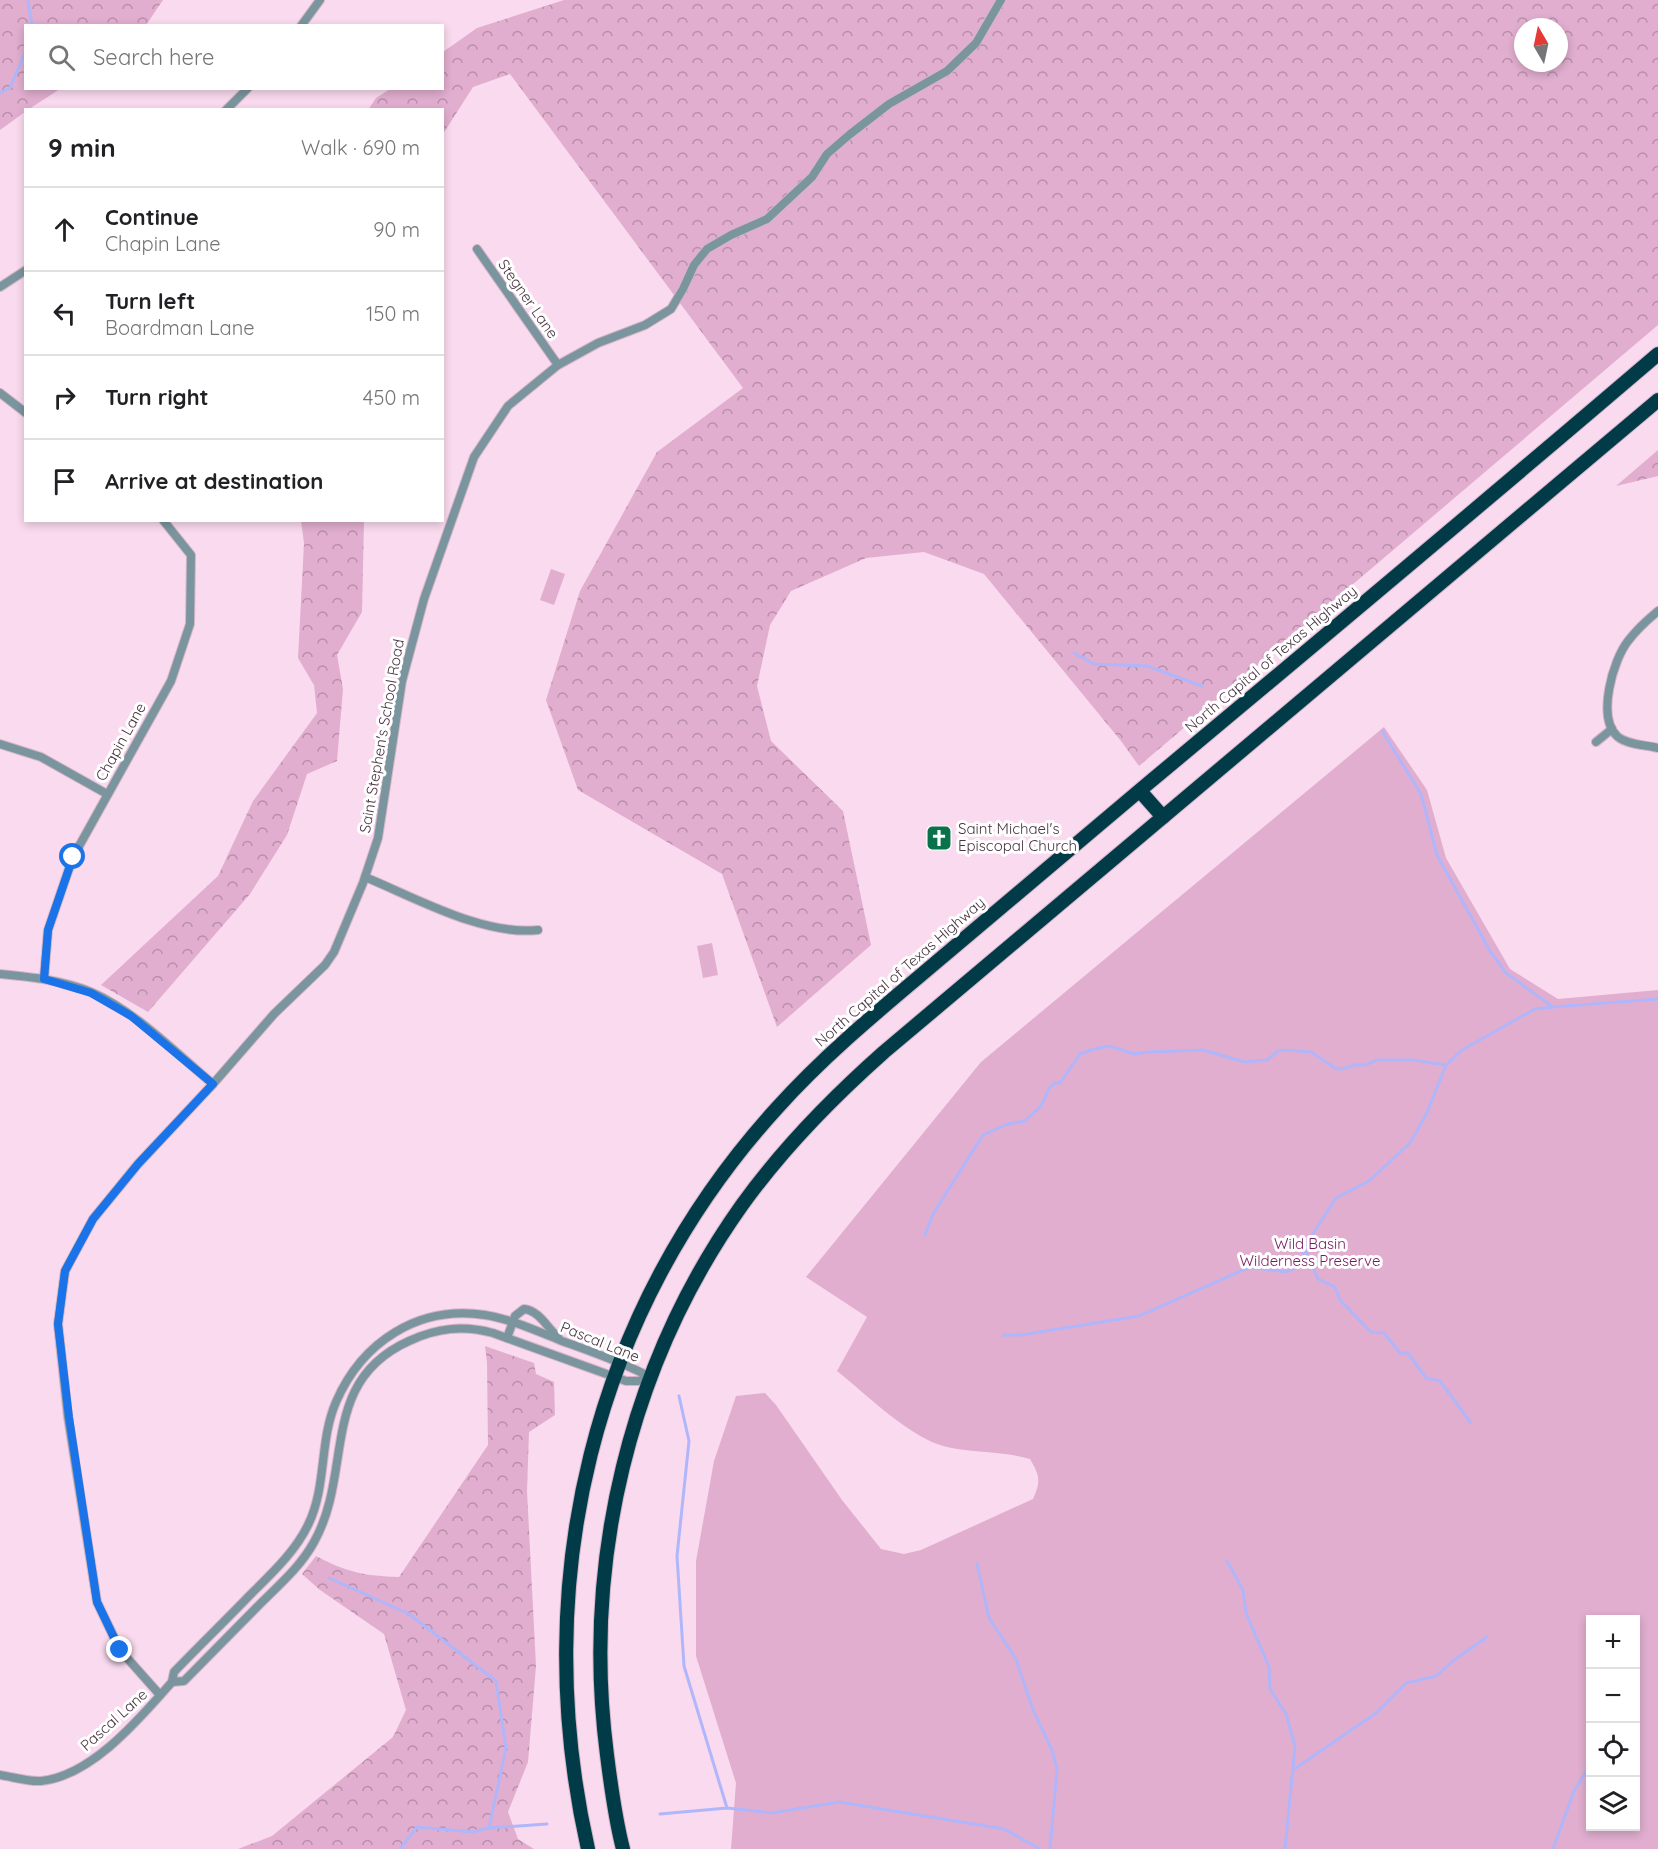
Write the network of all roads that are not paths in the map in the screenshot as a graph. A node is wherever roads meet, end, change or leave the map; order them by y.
1 (320, 0) edge
2 (1001, 0) edge
3 (302, 24) edge
4 (246, 90) edge
5 (228, 108) edge
6 (477, 249) dead end
7 (24, 271) edge
8 (0, 287) edge
9 (1658, 354) edge
10 (558, 365) junction
11 (0, 393) edge
12 (1658, 400) edge
13 (24, 411) edge
14 (165, 522) edge
15 (1658, 611) edge
16 (1612, 729) junction
17 (1596, 742) dead end
18 (0, 744) edge
19 (1658, 748) edge
20 (1140, 791) junction
21 (107, 794) junction
22 (1163, 817) junction
23 (365, 877) junction
24 (538, 930) dead end
25 (0, 974) edge
26 (44, 979) junction
27 (213, 1084) junction
28 (484, 1315) junction
29 (513, 1322) junction
30 (481, 1330) junction
31 (507, 1338) junction
32 (567, 1343) junction
33 (362, 1359) junction
34 (620, 1363) junction
35 (372, 1368) junction
36 (614, 1377) junction
37 (650, 1377) junction
38 (325, 1452) junction
39 (338, 1455) junction
40 (172, 1682) junction
41 (160, 1695) junction
42 (0, 1775) edge
43 (588, 1849) edge
44 (623, 1849) edge

1 - 3 street
2 - 10 street, Saint Stephen's School Road
4 - 5 street
6 - 10 street, Stegner Lane
7 - 8 street
9 - 20 highway, North Capital of Texas Highway
10 - 23 street, Saint Stephen's School Road
11 - 13 street
12 - 22 highway
14 - 21 street, Chapin Lane
15 - 16 street
16 - 17 street
16 - 19 street
18 - 21 street
20 - 22 highway
20 - 34 highway, North Capital of Texas Highway
21 - 26 street, Chapin Lane
22 - 37 highway
23 - 24 street
23 - 27 street, Saint Stephen's School Road
25 - 26 street
26 - 27 street
27 - 41 street, Saint Stephen's School Road
28 - 29 street, Pascal Lane
28 - 30 street
28 - 33 street, Pascal Lane
29 - 31 street
29 - 32 street, Pascal Lane
29 - 32 street
30 - 31 street, Pascal Lane
30 - 35 street, Pascal Lane
31 - 36 street, Pascal Lane
32 - 34 street, Pascal Lane
33 - 35 street
33 - 38 street, Pascal Lane
34 - 36 highway, North Capital of Texas Highway
34 - 37 street, Pascal Lane
35 - 39 street, Pascal Lane
36 - 37 street, Pascal Lane
36 - 43 highway, North Capital of Texas Highway
37 - 44 highway
38 - 39 street
38 - 40 street, Pascal Lane
39 - 40 street, Pascal Lane
40 - 41 street, Pascal Lane
41 - 42 street, Pascal Lane

